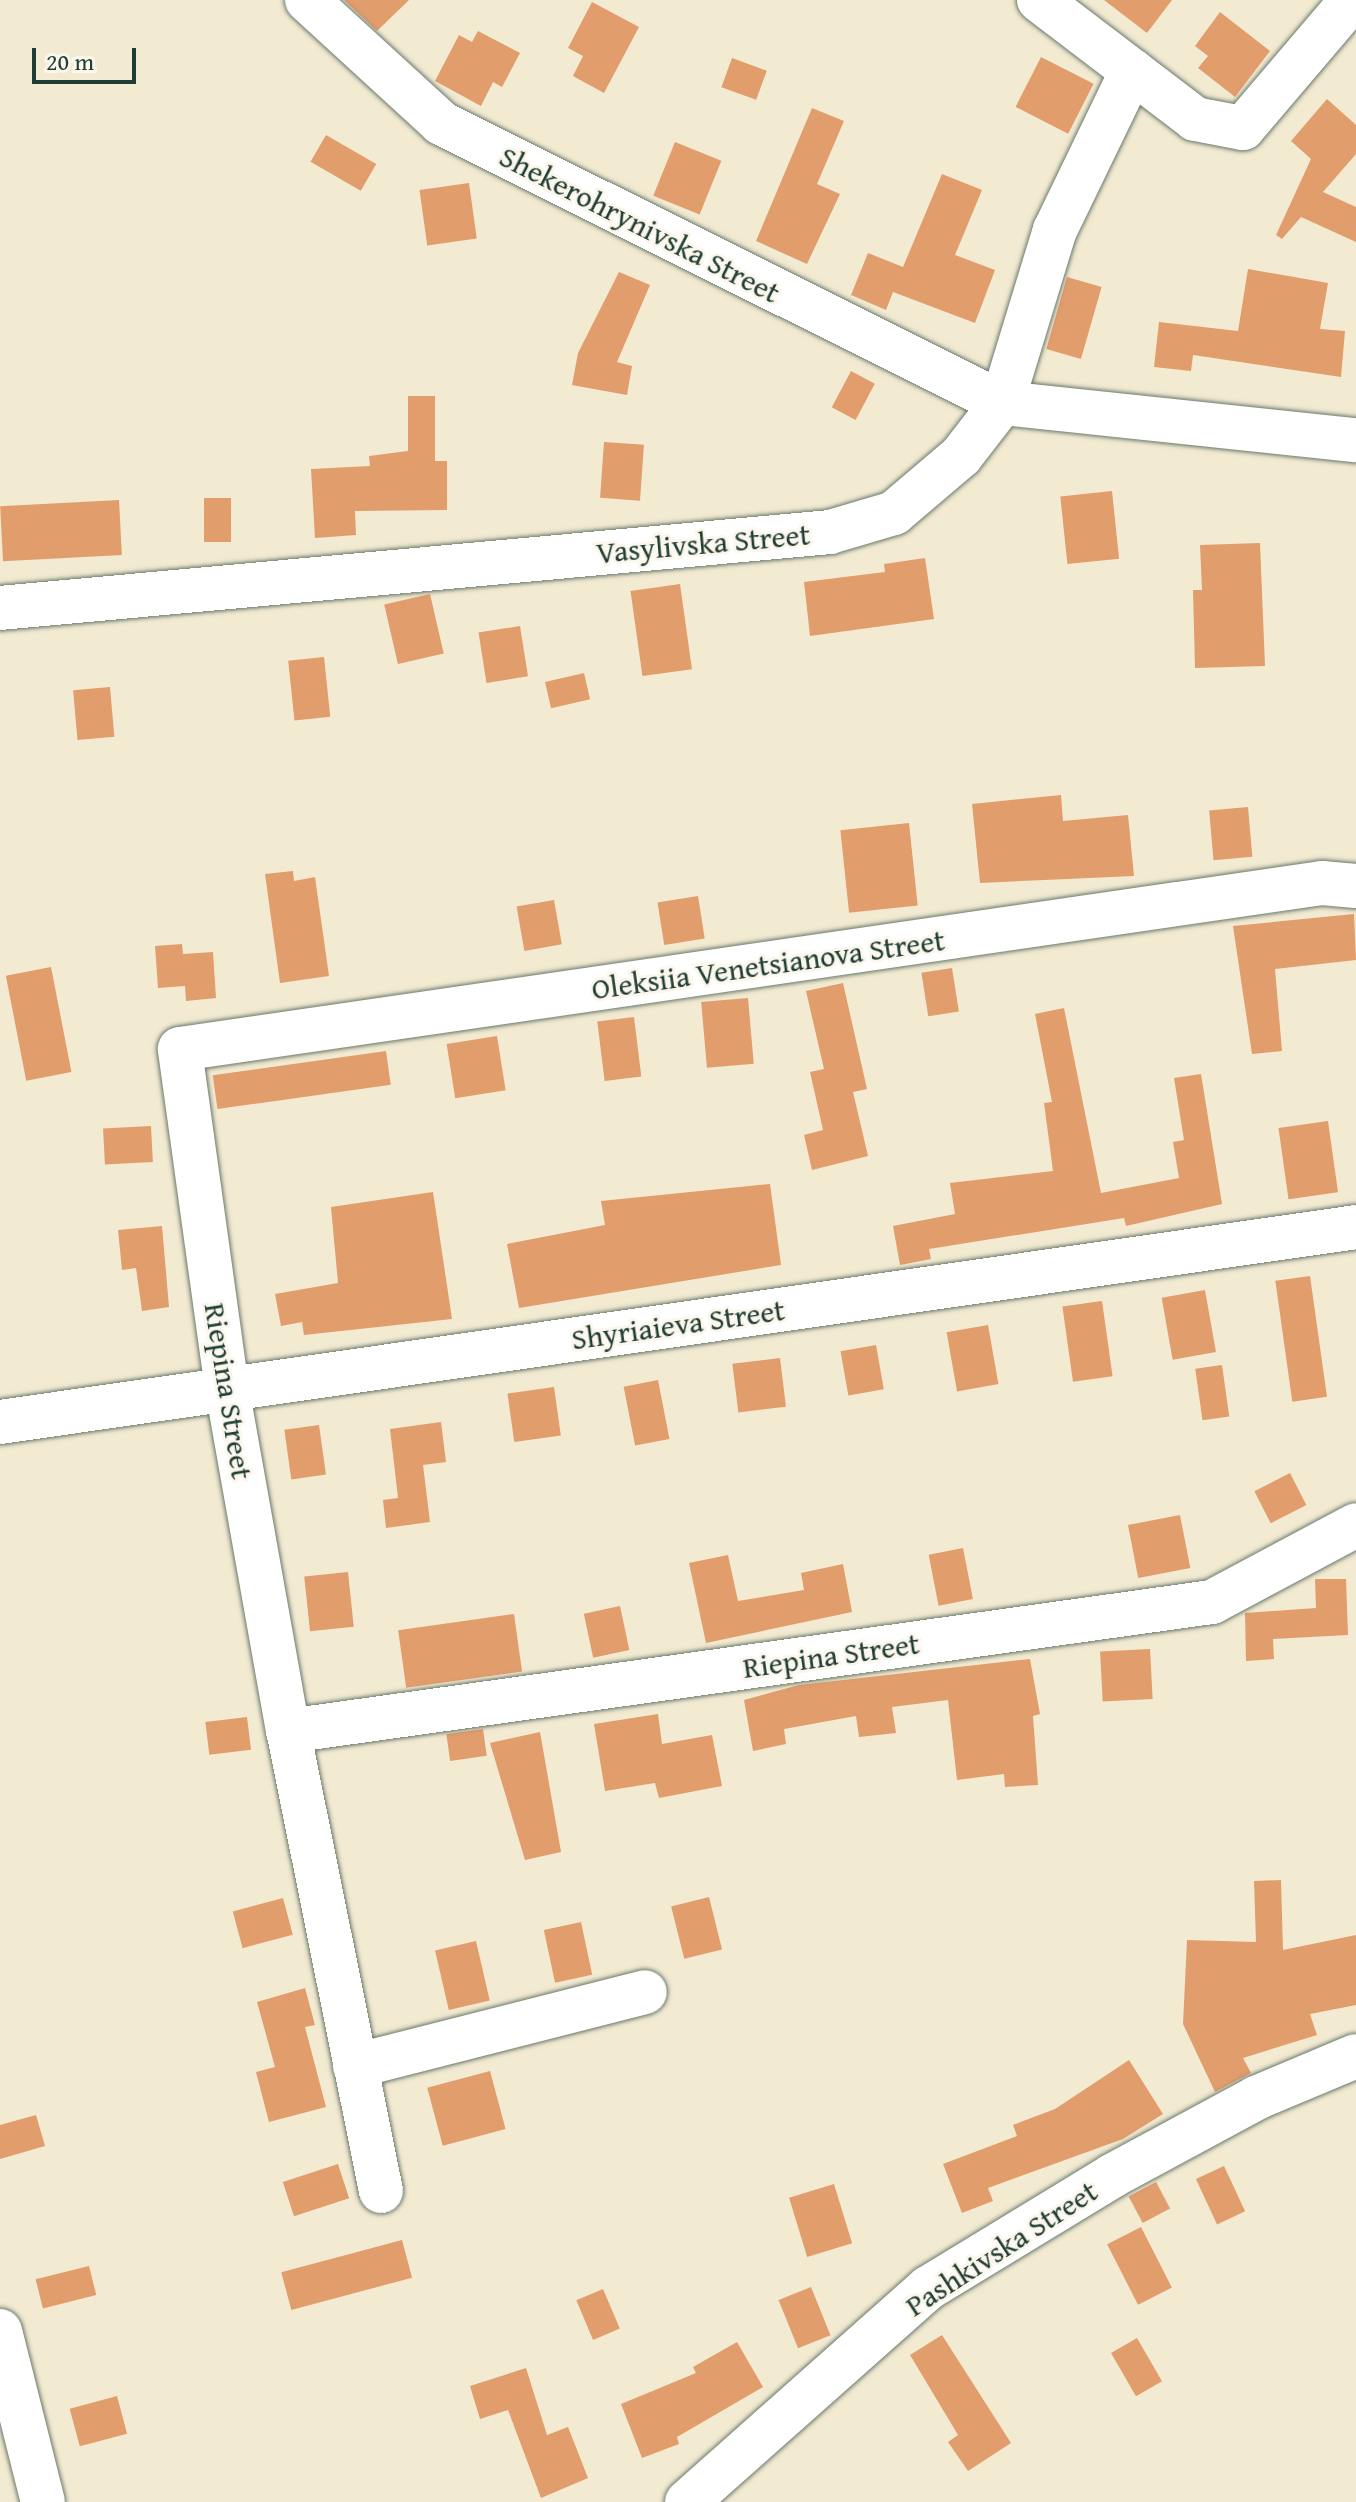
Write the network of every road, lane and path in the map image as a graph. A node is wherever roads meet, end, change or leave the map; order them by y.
1 (307, 0) edge
2 (1039, 0) edge
3 (1352, 0) edge
4 (1132, 71) junction
5 (1002, 403) junction
6 (1356, 440) edge
7 (0, 608) edge
8 (1356, 886) edge
9 (180, 1049) joint
10 (1356, 1227) edge
11 (227, 1389) junction
12 (0, 1422) edge
13 (1356, 1525) edge
14 (288, 1731) junction
15 (645, 1992) dead end
16 (1356, 2056) edge
17 (355, 2066) junction
18 (381, 2191) dead end
19 (0, 2331) edge
20 (43, 2502) edge
21 (687, 2502) edge

1 - 5 street, Shekerohrynivska Street
2 - 4 street
3 - 4 street
4 - 5 street
5 - 6 street
5 - 7 street, Vasylivska Street
8 - 9 street, Oleksiia Venetsianova Street
9 - 11 street, Riepina Street
10 - 11 street, Shyriaieva Street
11 - 12 street, Shyriaieva Street
11 - 14 street, Riepina Street
13 - 14 street, Riepina Street
14 - 17 street, Riepina Street
15 - 17 street
16 - 21 street, Pashkivska Street
17 - 18 street, Riepina Street
19 - 20 street

